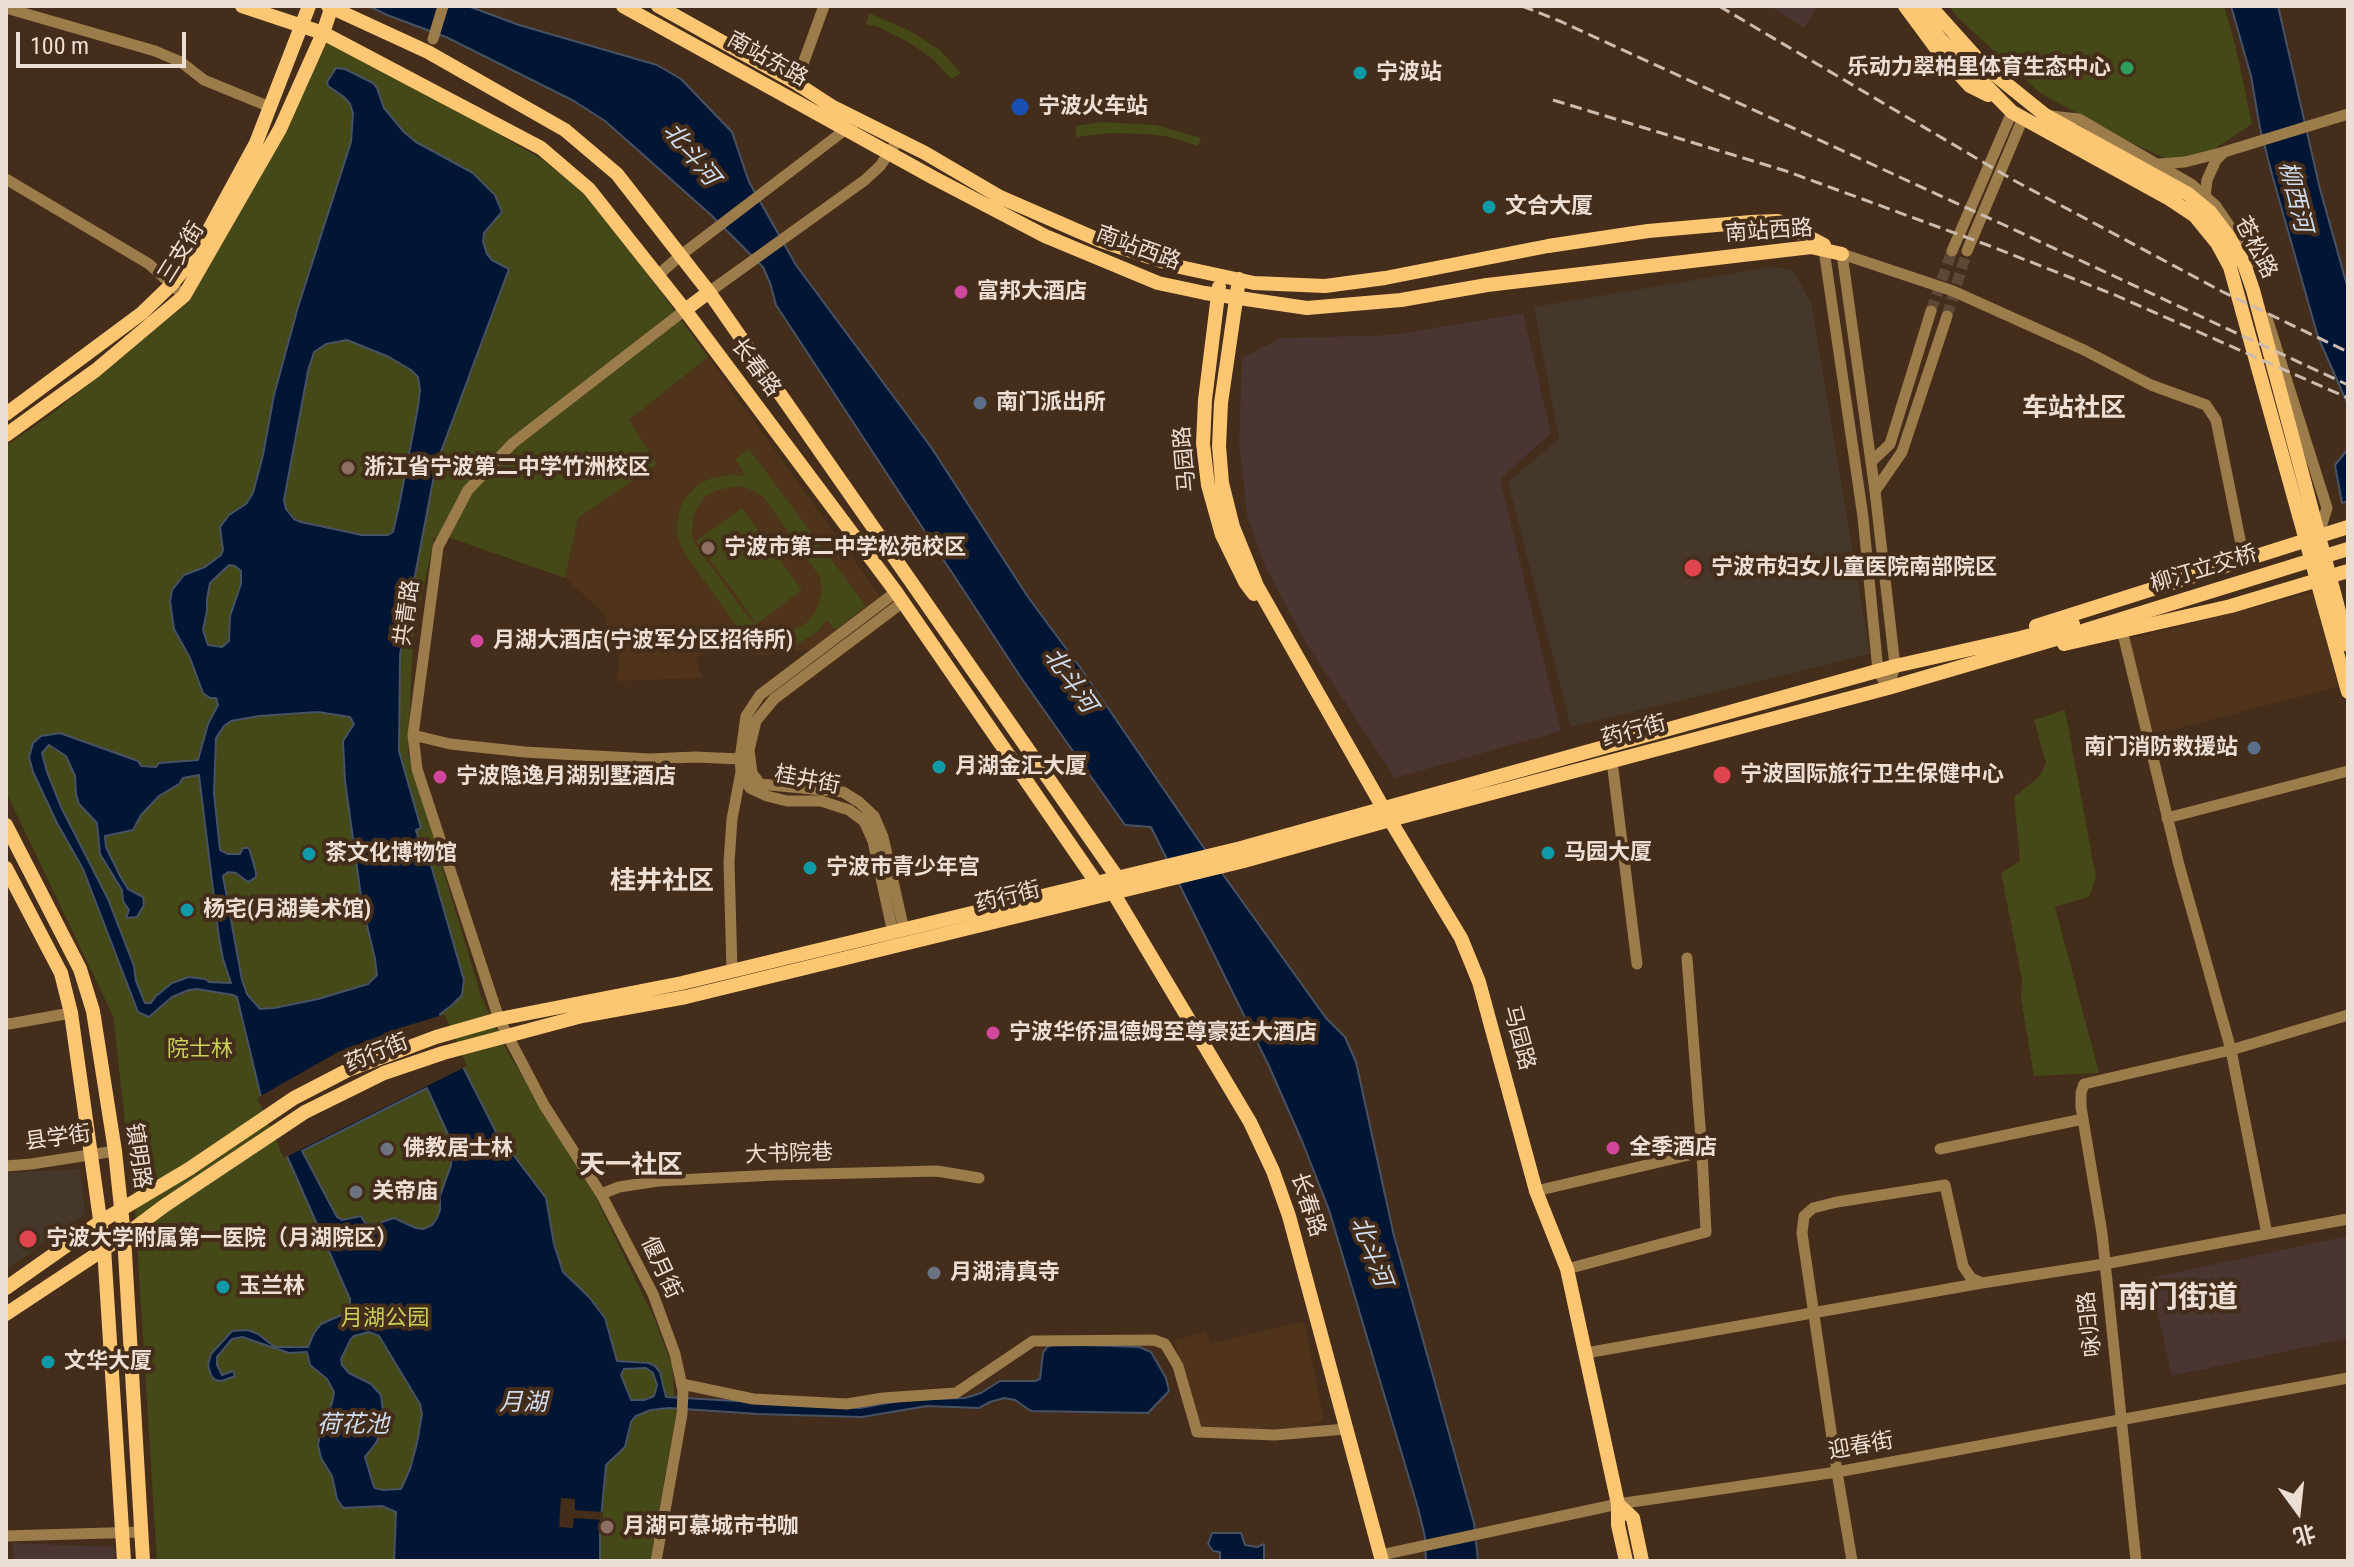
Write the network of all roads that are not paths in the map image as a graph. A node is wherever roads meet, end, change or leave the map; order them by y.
1 (242, 6) edge
2 (309, 6) edge
3 (443, 6) edge
4 (623, 6) edge
5 (658, 6) edge
6 (824, 6) edge
7 (1905, 6) edge
8 (1915, 6) edge
9 (1930, 6) edge
10 (330, 7) edge
11 (6, 8) edge
12 (303, 25) junction
13 (323, 33) junction
14 (431, 46) junction
15 (796, 83) junction
16 (270, 107) junction
17 (2013, 112) junction
18 (2348, 114) edge
19 (2045, 115) junction
20 (852, 124) junction
21 (898, 140) junction
22 (2224, 152) junction
23 (890, 153) junction
24 (2157, 164) junction
25 (6, 179) edge
26 (2205, 197) junction
27 (1824, 250) junction
28 (1952, 251) tunnel mouth
29 (1967, 251) tunnel mouth
30 (1842, 254) junction
31 (681, 255) junction
32 (658, 275) junction
33 (1221, 275) junction
34 (1239, 279) junction
35 (171, 285) junction
36 (709, 292) junction
37 (1218, 295) junction
38 (184, 296) junction
39 (1235, 297) junction
40 (685, 310) junction
41 (1931, 311) tunnel mouth
42 (1947, 316) tunnel mouth
43 (6, 414) edge
44 (6, 435) edge
45 (1871, 462) junction
46 (1875, 491) junction
47 (2321, 527) dead end
48 (2348, 527) edge
49 (2307, 540) junction
50 (2348, 540) edge
51 (2348, 549) edge
52 (2244, 559) junction
53 (2348, 571) edge
54 (2317, 580) junction
55 (899, 597) junction
56 (1277, 622) junction
57 (2074, 629) junction
58 (2122, 630) junction
59 (2348, 645) edge
60 (1973, 649) junction
61 (1895, 666) junction
62 (1966, 666) junction
63 (1878, 671) junction
64 (1888, 688) junction
65 (2348, 692) edge
66 (413, 735) junction
67 (740, 759) junction
68 (1612, 761) junction
69 (2348, 771) edge
70 (741, 772) junction
71 (1387, 814) junction
72 (2167, 818) junction
73 (6, 825) edge
74 (1242, 855) junction
75 (6, 868) edge
76 (1117, 877) junction
77 (1096, 882) junction
78 (1116, 894) junction
79 (898, 932) junction
80 (1687, 958) dead end
81 (1637, 964) dead end
82 (732, 971) junction
83 (71, 1013) junction
84 (2348, 1015) edge
85 (499, 1019) junction
86 (6, 1023) edge
87 (506, 1035) junction
88 (2231, 1050) junction
89 (2083, 1119) junction
90 (1940, 1149) dead end
91 (115, 1151) junction
92 (1702, 1152) junction
93 (92, 1156) junction
94 (6, 1166) edge
95 (979, 1178) dead end
96 (1536, 1191) junction
97 (601, 1194) junction
98 (121, 1209) junction
99 (2348, 1219) edge
100 (100, 1222) junction
101 (2267, 1234) junction
102 (124, 1236) junction
103 (104, 1248) junction
104 (2104, 1264) junction
105 (1567, 1269) junction
106 (1982, 1283) junction
107 (6, 1288) edge
108 (1815, 1312) junction
109 (6, 1314) edge
110 (1586, 1353) junction
111 (2348, 1378) edge
112 (683, 1388) junction
113 (2121, 1421) junction
114 (1346, 1429) junction
115 (1837, 1472) junction
116 (1618, 1504) junction
117 (141, 1532) junction
118 (122, 1533) junction
119 (6, 1536) edge
120 (1381, 1558) edge
121 (124, 1561) edge
122 (143, 1561) edge
123 (656, 1561) edge
124 (1626, 1561) edge
125 (1642, 1561) edge
126 (1852, 1561) edge
127 (2136, 1561) edge

1 - 12 main road, 长春路
2 - 12 main road, 三支街
3 - 14 street, bridge
4 - 20 main road, 南站东路
5 - 15 main road, 南站东路
6 - 15 street
7 - 17 main road
8 - 17 main road, 苍松路
9 - 19 main road, 苍松路
10 - 13 main road, 三支街
10 - 14 main road, 长春路
11 - 16 street
12 - 13 main road, 长春路
12 - 16 main road, 三支街
13 - 32 main road, 长春路
13 - 38 main road, 三支街
14 - 31 main road, 长春路
15 - 20 main road, 南站东路
16 - 35 main road, 三支街
17 - 28 street
17 - 29 street
17 - 49 main road, 苍松路
18 - 22 street
19 - 24 street
19 - 59 main road, 苍松路
20 - 21 main road, 南站东路
20 - 23 main road, 南站东路
20 - 31 street
21 - 23 street
21 - 33 main road, 南站西路
22 - 24 street
22 - 26 street
23 - 36 street
23 - 37 main road, 南站西路
24 - 26 street
25 - 35 street
26 - 47 street
27 - 30 main road, 南站西路
27 - 39 main road, 南站西路
27 - 63 street
30 - 34 main road, 南站西路
30 - 45 street
30 - 52 street
31 - 32 street
31 - 36 main road, 长春路
32 - 40 main road, 长春路
33 - 34 main road, 南站西路
33 - 37 main road, 马园路
34 - 39 main road, 马园路
35 - 38 street
35 - 43 main road, 三支街
36 - 40 main road
36 - 76 main road, 长春路
37 - 39 main road, 南站西路
37 - 56 main road, 马园路
38 - 44 main road, 三支街
39 - 56 main road, 马园路
40 - 55 main road, 长春路
40 - 66 street, 共青路
41 - 45 street
42 - 46 street
45 - 46 street
46 - 61 street
48 - 49 main road
49 - 52 main road
49 - 54 main road, 苍松路
50 - 57 main road, 柳汀立交桥
51 - 57 main road, 柳汀立交桥, bridge
52 - 60 main road
53 - 54 main road
54 - 58 main road
54 - 65 main road, 苍松路
55 - 67 street
55 - 77 main road, 长春路
55 - 79 street, 桂井街
56 - 71 main road, 马园路
57 - 60 main road, 药行街
57 - 62 main road, 药行街
58 - 62 main road
58 - 72 street
60 - 61 main road, 药行街
61 - 63 main road, 药行街
61 - 64 street
62 - 64 main road, 药行街
63 - 64 street
63 - 71 main road, 药行街
64 - 68 main road, 药行街
66 - 67 street
66 - 85 street, 共青路
67 - 70 street
68 - 71 main road, 药行街
68 - 81 street
69 - 72 street
70 - 79 street, 桂井街
70 - 82 street
71 - 74 main road, 药行街
71 - 96 main road, 马园路
72 - 88 street
73 - 91 main road, 镇明路
74 - 76 main road, 药行街
74 - 78 main road, 药行街
75 - 83 main road, 镇明路
76 - 77 main road, 药行街
76 - 78 main road
77 - 78 main road, 长春路
77 - 79 main road, 药行街
78 - 87 main road, 药行街
78 - 114 main road, 长春路
79 - 82 main road, 药行街
80 - 92 street
82 - 85 main road, 药行街
83 - 86 street
83 - 93 main road, 镇明路
84 - 88 street
85 - 87 street, 偃月街
85 - 98 main road, 药行街
87 - 97 street, 偃月街
87 - 102 main road, 药行街
88 - 89 street, 咏归路
88 - 101 street
89 - 90 street
89 - 104 street, 咏归路
91 - 93 street, 县学街
91 - 98 main road, 镇明路
92 - 96 street
92 - 105 street
93 - 94 street, 县学街
93 - 100 main road, 镇明路
95 - 97 street, 大书院巷
96 - 105 main road, 马园路
97 - 112 street, 偃月街
98 - 100 main road, 药行街
98 - 102 main road, 镇明路
99 - 101 street
100 - 103 main road, 镇明路
100 - 107 main road, 药行街
101 - 104 street
102 - 103 main road, 药行街
102 - 117 main road, 镇明路
103 - 109 main road, 药行街
103 - 118 main road, 镇明路
104 - 106 street
104 - 113 street, 咏归路
105 - 110 main road, 马园路
106 - 108 street
106 - 108 street
108 - 110 street
108 - 115 street
110 - 116 main road, 马园路
111 - 113 street, 迎春街
112 - 114 street
112 - 123 street, 偃月街
113 - 115 street, 迎春街
113 - 127 street, 咏归路
114 - 120 main road, 长春路
115 - 116 street, 迎春街
115 - 126 street
116 - 120 street, 迎春街
116 - 124 main road, 马园路
116 - 125 main road, 马园路
117 - 118 street
117 - 122 main road, 镇明路
118 - 119 street
118 - 121 main road, 镇明路

